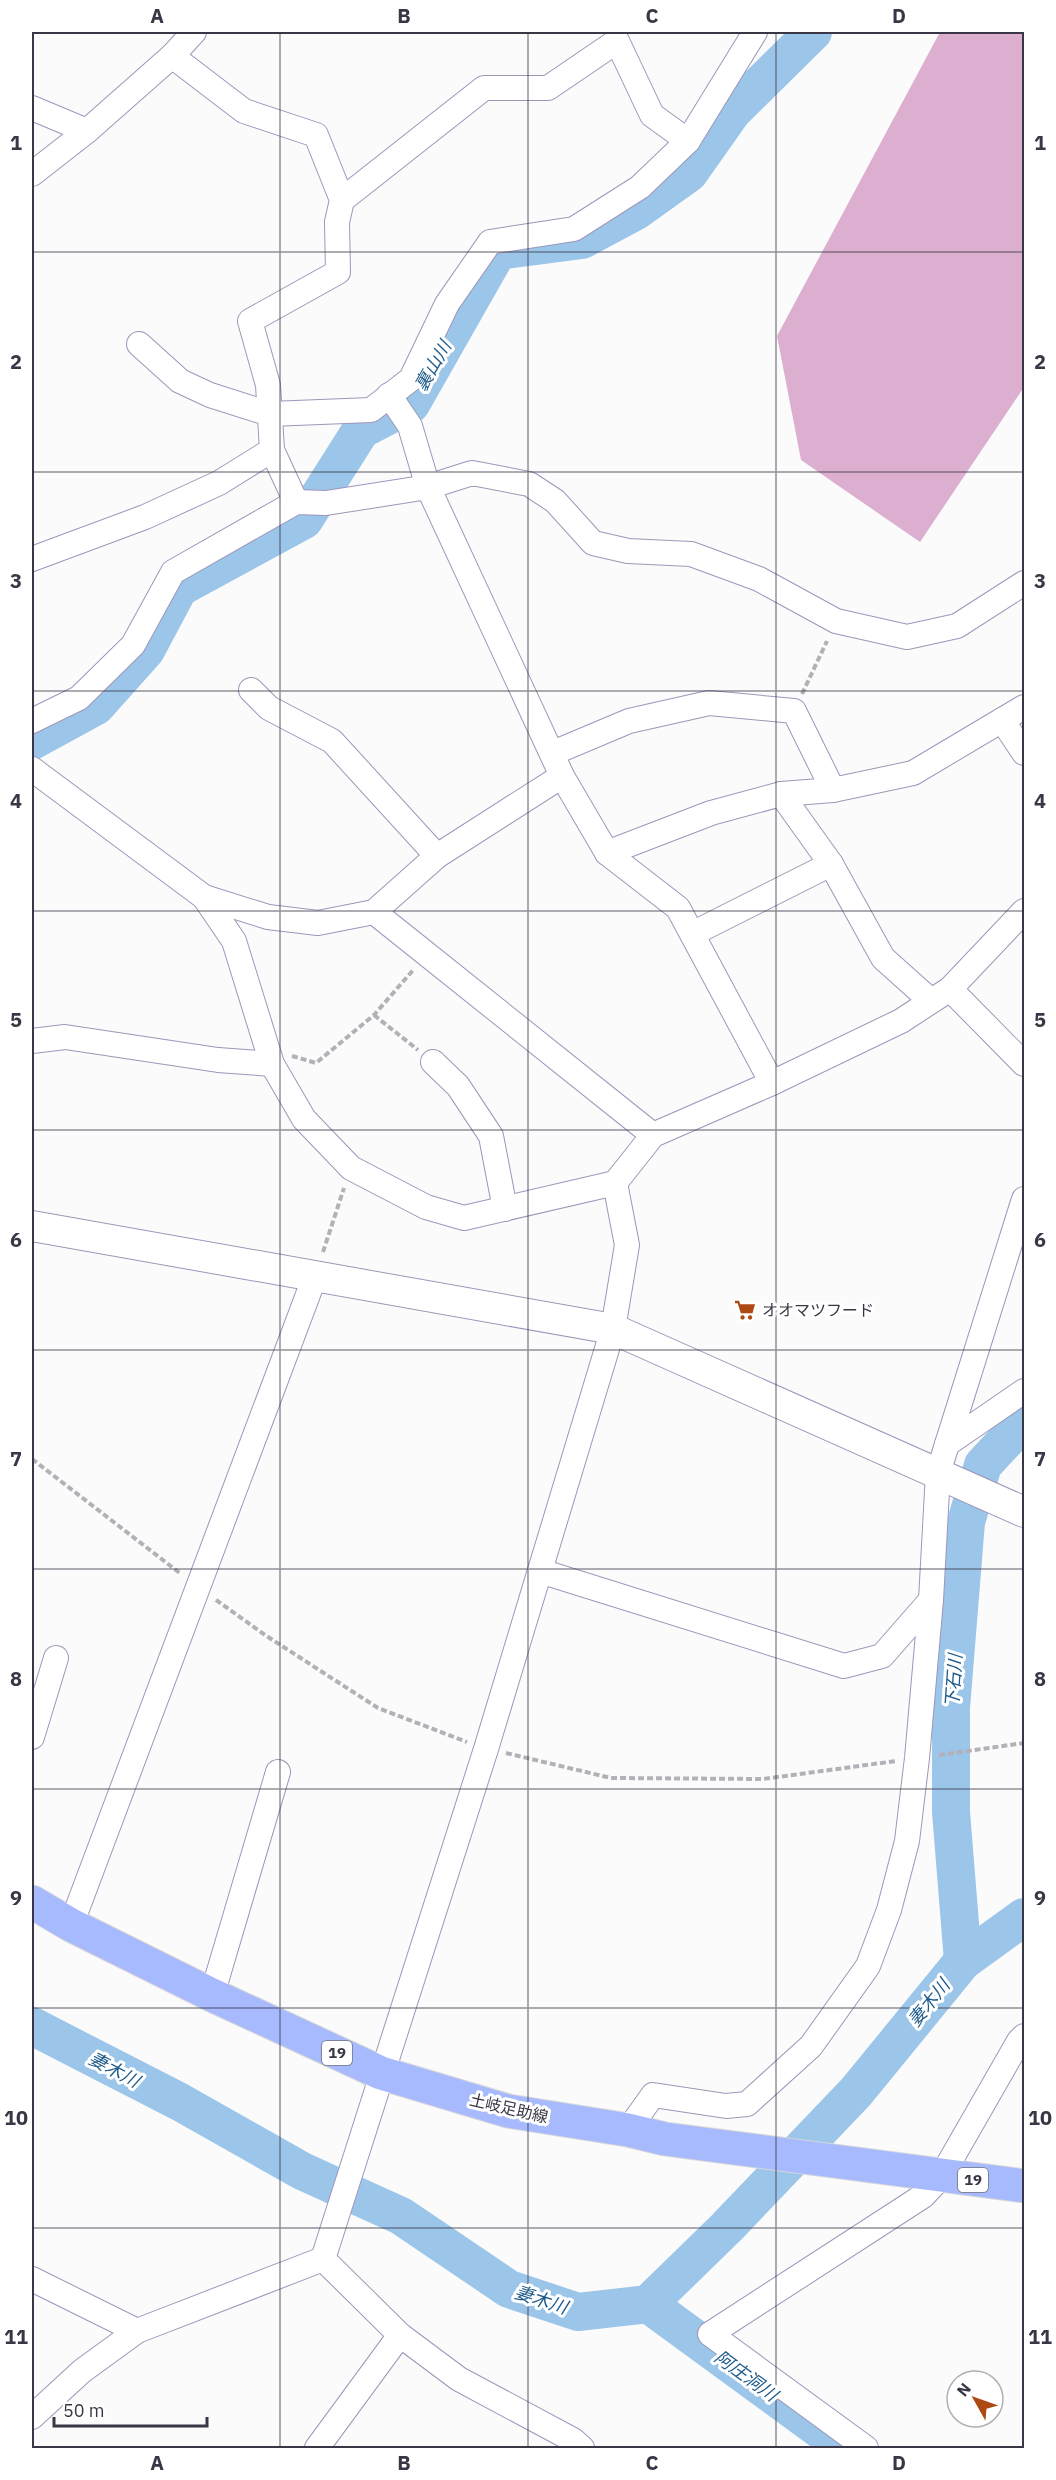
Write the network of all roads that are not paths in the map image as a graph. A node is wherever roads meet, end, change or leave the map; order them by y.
1 (194, 32) edge
2 (755, 32) edge
3 (172, 56) junction
4 (32, 108) edge
5 (87, 131) junction
6 (688, 141) junction
7 (32, 174) edge
8 (342, 200) junction
9 (139, 344) dead end
10 (389, 395) junction
11 (270, 414) junction
12 (272, 450) junction
13 (428, 487) junction
14 (296, 502) junction
15 (32, 559) edge
16 (1024, 583) edge
17 (251, 690) dead end
18 (1024, 707) edge
19 (1002, 720) junction
20 (32, 721) edge
21 (553, 753) junction
22 (1024, 753) edge
23 (32, 769) edge
24 (562, 776) junction
25 (833, 790) junction
26 (781, 794) junction
27 (608, 853) junction
28 (437, 856) junction
29 (831, 864) junction
30 (204, 897) junction
31 (1024, 911) edge
32 (374, 912) junction
33 (692, 934) junction
34 (941, 995) junction
35 (32, 1041) edge
36 (433, 1062) road end
37 (272, 1064) junction
38 (1024, 1064) edge
39 (772, 1083) junction
40 (653, 1135) junction
41 (615, 1183) junction
42 (1024, 1199) edge
43 (506, 1209) junction
44 (32, 1226) edge
45 (315, 1276) junction
46 (614, 1329) junction
47 (1024, 1391) edge
48 (947, 1444) junction
49 (938, 1473) junction
50 (1015, 1507) edge
51 (540, 1571) junction
52 (931, 1600) junction
53 (56, 1658) dead end
54 (32, 1737) edge
55 (278, 1772) dead end
56 (32, 1902) edge
57 (71, 1925) junction
58 (212, 1995) junction
59 (1024, 2036) edge
60 (378, 2084) junction
61 (628, 2130) junction
62 (931, 2175) junction
63 (1024, 2186) edge
64 (323, 2259) junction
65 (32, 2279) edge
66 (137, 2331) junction
67 (400, 2335) junction
68 (32, 2417) edge
69 (574, 2446) edge
70 (317, 2448) edge
71 (866, 2448) edge

1 - 3 street
2 - 6 street
3 - 5 street
3 - 8 street
4 - 5 street
5 - 7 street
6 - 8 street
6 - 10 street
8 - 11 street
9 - 11 street
10 - 11 street
10 - 13 street
11 - 12 street
12 - 14 street
12 - 15 street
13 - 14 street
13 - 16 street
13 - 21 street
14 - 20 street
17 - 28 street
18 - 19 street
19 - 22 street
19 - 25 street
21 - 24 street
21 - 25 street
23 - 30 street
24 - 27 street
24 - 28 street
25 - 26 street
26 - 27 street
26 - 29 street
27 - 33 street
28 - 32 street
29 - 33 street
29 - 34 street
30 - 32 street
30 - 37 street
31 - 34 street
32 - 40 street
33 - 39 street
34 - 38 street
34 - 39 street
35 - 37 street
36 - 43 street
37 - 43 street
39 - 40 street
40 - 41 street
41 - 43 street
41 - 46 street
42 - 48 street
44 - 45 street
45 - 46 street
45 - 57 street
46 - 49 street
46 - 51 street
47 - 48 street
48 - 49 street
49 - 50 street
49 - 52 street
51 - 52 street
51 - 60 street
52 - 61 street
53 - 54 street
55 - 58 street
56 - 57 main road, 土岐足助線 / 19
57 - 58 main road, 土岐足助線 / 19
58 - 60 main road, 土岐足助線 / 19
59 - 62 street
60 - 61 main road, 土岐足助線 / 19
60 - 64 street
61 - 62 main road, 土岐足助線 / 19
62 - 63 main road, 土岐足助線 / 19
62 - 71 street
64 - 66 street
64 - 67 street
65 - 66 street
66 - 68 street
67 - 69 street
67 - 70 street

